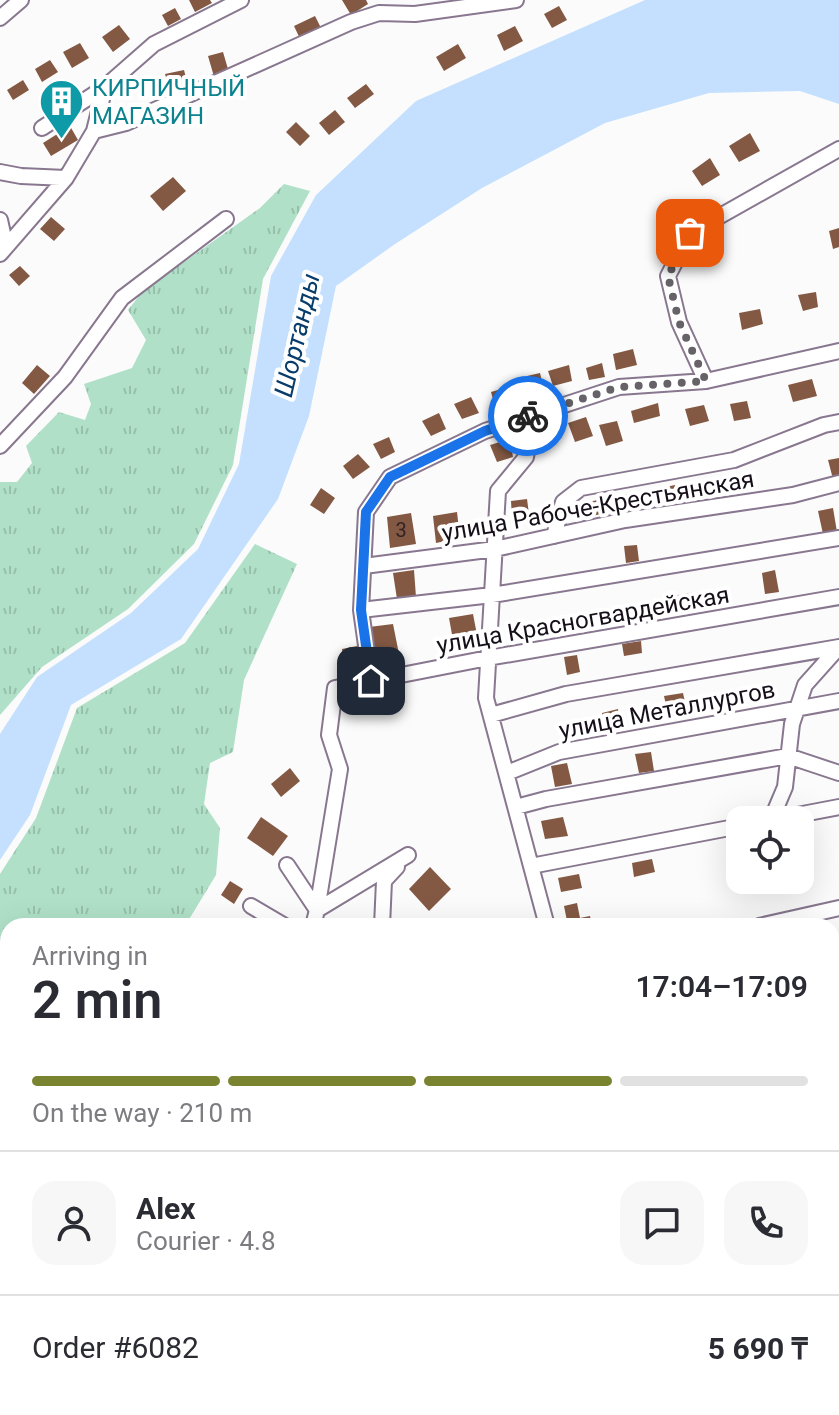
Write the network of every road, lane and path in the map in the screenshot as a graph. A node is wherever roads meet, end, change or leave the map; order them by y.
1 (21, 0) edge
2 (241, 0) edge
3 (516, 0) edge
4 (379, 7) edge
5 (0, 18) edge
6 (105, 87) junction
7 (42, 128) dead end
8 (94, 131) junction
9 (839, 149) edge
10 (0, 172) edge
11 (66, 178) junction
12 (226, 219) dead end
13 (0, 220) edge
14 (3, 250) edge
15 (839, 351) edge
16 (706, 381) junction
17 (521, 418) junction
18 (839, 422) edge
19 (0, 446) edge
20 (839, 483) edge
21 (554, 536) junction
22 (839, 538) edge
23 (495, 549) junction
24 (364, 566) junction
25 (492, 595) junction
26 (839, 597) edge
27 (361, 610) junction
28 (839, 647) edge
29 (488, 658) junction
30 (371, 681) junction
31 (839, 701) edge
32 (797, 708) junction
33 (491, 715) junction
34 (788, 756) junction
35 (507, 773) junction
36 (839, 773) edge
37 (777, 806) edge
38 (516, 807) junction
39 (839, 807) edge
40 (814, 812) edge
41 (726, 829) edge
42 (287, 865) dead end
43 (531, 866) junction
44 (251, 906) dead end
45 (839, 908) edge
46 (317, 910) junction
47 (271, 918) edge
48 (315, 918) edge
49 (382, 918) edge
50 (545, 918) edge
51 (795, 918) edge

1 - 5 street
2 - 6 street
3 - 4 street
4 - 8 street
6 - 7 street
6 - 8 street
8 - 11 street
9 - 16 street
10 - 11 street
11 - 14 street
12 - 19 street
13 - 14 street
15 - 16 street
16 - 17 street
17 - 23 street
17 - 24 street
18 - 21 street
20 - 21 street, улица Рабоче-Крестьянская
21 - 23 street, улица Рабоче-Крестьянская
22 - 25 street
23 - 24 street, улица Рабоче-Крестьянская
23 - 25 street
24 - 27 street
25 - 27 street
25 - 29 street
26 - 29 street, улица Красногвардейская
27 - 30 street
28 - 32 street
28 - 33 street
29 - 30 street, улица Красногвардейская
29 - 33 street
30 - 46 street, улица Красногвардейская
31 - 32 street, улица Металлургов
32 - 34 street
32 - 35 street, улица Металлургов
33 - 35 street
34 - 36 street
34 - 37 street
34 - 38 street
35 - 38 street
38 - 43 street
39 - 40 street
41 - 43 street
42 - 46 street
43 - 50 street
44 - 47 street
45 - 51 street
46 - 48 street
46 - 49 street

